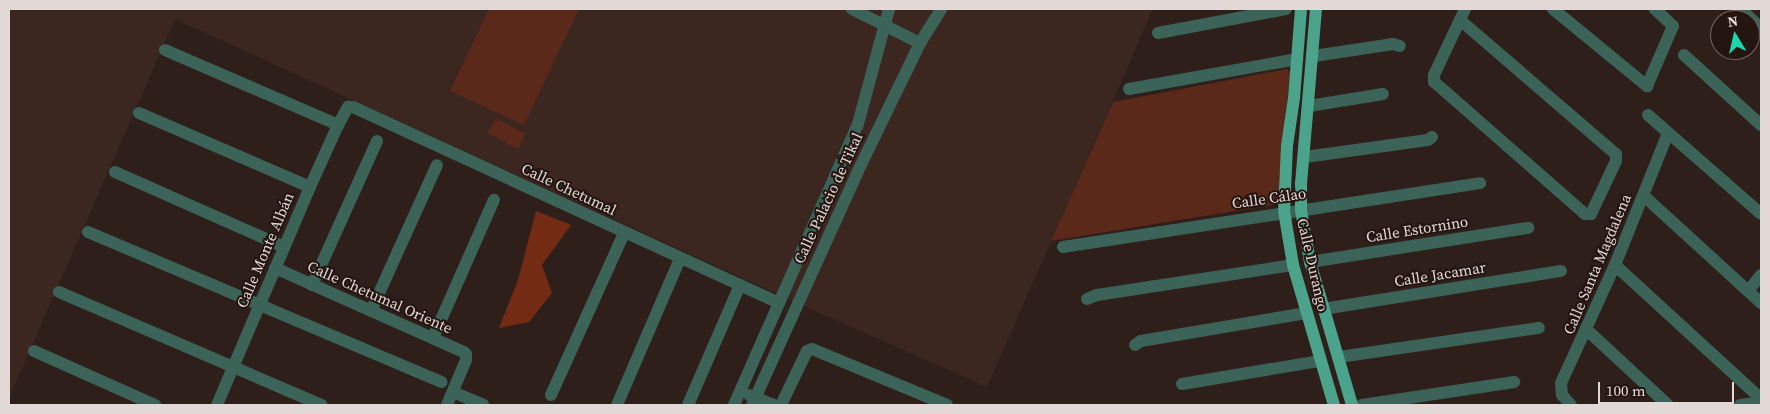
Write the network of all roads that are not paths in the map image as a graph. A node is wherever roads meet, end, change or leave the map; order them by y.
1 (852, 9) edge
2 (889, 9) edge
3 (941, 9) edge
4 (1286, 9) edge
5 (1301, 9) edge
6 (1316, 9) edge
7 (1553, 9) edge
8 (1655, 9) edge
9 (1741, 9) edge
10 (1463, 15) edge
11 (884, 24) junction
12 (1761, 28) edge
13 (1158, 33) dead end
14 (920, 43) junction
15 (1400, 46) dead end
16 (165, 50) dead end
17 (1314, 56) junction
18 (1684, 56) dead end
19 (1297, 59) junction
20 (1129, 89) dead end
21 (1382, 94) dead end
22 (1309, 106) junction
23 (346, 109) joint
24 (139, 113) dead end
25 (1648, 115) dead end
26 (338, 125) junction
27 (1761, 125) edge
28 (1668, 133) junction
29 (1432, 137) dead end
30 (377, 141) dead end
31 (1305, 157) junction
32 (437, 165) dead end
33 (115, 172) dead end
34 (1480, 183) dead end
35 (310, 187) junction
36 (1644, 196) junction
37 (494, 200) dead end
38 (1301, 210) junction
39 (1284, 211) junction
40 (1761, 214) edge
41 (1528, 228) dead end
42 (88, 232) dead end
43 (624, 233) junction
44 (284, 246) junction
45 (1063, 247) dead end
46 (680, 259) junction
47 (1310, 262) junction
48 (1293, 264) junction
49 (1615, 266) junction
50 (275, 268) junction
51 (1561, 271) dead end
52 (1761, 275) edge
53 (312, 285) junction
54 (740, 285) junction
55 (1748, 290) junction
56 (59, 292) dead end
57 (1087, 299) dead end
58 (779, 303) junction
59 (1761, 303) edge
60 (259, 306) junction
61 (1323, 309) junction
62 (371, 311) junction
63 (1307, 313) junction
64 (1539, 328) dead end
65 (1587, 330) junction
66 (434, 338) junction
67 (1135, 345) dead end
68 (34, 351) dead end
69 (1339, 357) junction
70 (1320, 361) junction
71 (233, 367) junction
72 (442, 382) dead end
73 (1514, 382) dead end
74 (1182, 384) dead end
75 (740, 391) junction
76 (453, 392) junction
77 (551, 395) dead end
78 (1761, 400) edge
79 (754, 402) edge
80 (155, 405) edge
81 (216, 405) edge
82 (322, 405) edge
83 (447, 405) edge
84 (483, 405) edge
85 (617, 405) edge
86 (688, 405) edge
87 (734, 405) edge
88 (774, 405) edge
89 (781, 405) edge
90 (947, 405) edge
91 (1334, 405) edge
92 (1352, 405) edge
93 (1362, 405) edge
94 (1571, 405) edge
95 (1668, 405) edge
96 (1740, 405) edge

1 - 11 street
2 - 11 street, Calle Palacio de Tikal
3 - 14 street, Calle Palacio de Tikal
4 - 13 street
5 - 19 main road, Calle Durango
6 - 17 main road, Calle Durango
7 - 8 street
9 - 12 street
10 - 10 street
11 - 14 street
11 - 58 street, Calle Palacio de Tikal
14 - 79 street, Calle Palacio de Tikal
15 - 17 street
16 - 26 street
17 - 22 main road, Calle Durango
18 - 27 street
19 - 20 street
19 - 39 main road, Calle Durango
21 - 22 street
22 - 31 main road, Calle Durango
23 - 26 street, Calle Monte Albán
23 - 43 street, Calle Chetumal
24 - 35 street
25 - 28 street
26 - 35 street, Calle Monte Albán
28 - 36 street, Calle Santa Magdalena
28 - 40 street
29 - 31 street
30 - 53 street
31 - 38 main road, Calle Durango
32 - 62 street
33 - 44 street
34 - 38 street, Calle Cálao
35 - 44 street, Calle Monte Albán
36 - 49 street, Calle Santa Magdalena
36 - 55 street
37 - 66 street
38 - 39 street, Calle Cálao
38 - 47 main road, Calle Durango
39 - 45 street, Calle Cálao
39 - 48 main road, Calle Durango
41 - 47 street, Calle Estornino
42 - 60 street
43 - 46 street, Calle Chetumal
43 - 77 street
44 - 50 street, Calle Monte Albán
46 - 54 street, Calle Chetumal
46 - 85 street
47 - 61 main road, Calle Durango
48 - 57 street
48 - 63 main road, Calle Durango
49 - 65 street, Calle Santa Magdalena
49 - 78 street
50 - 53 street, Calle Chetumal Oriente
50 - 60 street, Calle Monte Albán
51 - 61 street, Calle Jacamar
52 - 55 street
53 - 62 street, Calle Chetumal Oriente
54 - 58 street, Calle Chetumal
54 - 86 street
55 - 59 street
56 - 71 street
58 - 75 street, Calle Palacio de Tikal
60 - 71 street, Calle Monte Albán
60 - 72 street
61 - 69 main road, Calle Durango
62 - 66 street, Calle Chetumal Oriente
63 - 67 street
63 - 70 main road, Calle Durango
64 - 69 street
65 - 94 street, Calle Santa Magdalena
65 - 95 street
66 - 76 street, Calle Chetumal Oriente
68 - 80 street
69 - 92 main road, Calle Durango
70 - 74 street
70 - 91 main road, Calle Durango
71 - 81 street, Calle Monte Albán
71 - 82 street
73 - 93 street
75 - 79 street
75 - 87 street, Calle Palacio de Tikal
76 - 83 street
76 - 84 street
78 - 96 street
79 - 88 street
89 - 90 street

